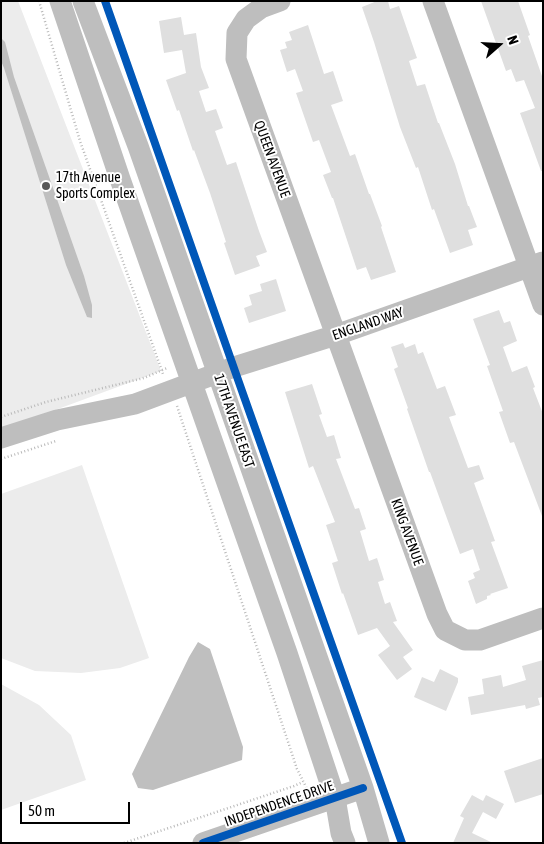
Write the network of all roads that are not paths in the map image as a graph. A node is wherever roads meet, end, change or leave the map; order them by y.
1 (60, 1) edge
2 (83, 1) edge
3 (280, 1) edge
4 (433, 1) edge
5 (536, 264) edge
6 (543, 305) edge
7 (336, 335) junction
8 (218, 373) junction
9 (191, 383) junction
10 (1, 438) edge
11 (543, 618) edge
12 (363, 788) junction
13 (325, 802) junction
14 (203, 843) edge
15 (345, 843) edge
16 (379, 843) edge

1 - 9 street, 17TH AVENUE EAST
2 - 8 street, 17TH AVENUE EAST
3 - 7 street, QUEEN AVENUE
4 - 5 street
5 - 6 street
5 - 7 street, ENGLAND WAY
7 - 8 street, ENGLAND WAY
7 - 11 street, KING AVENUE
8 - 9 street, ENGLAND WAY
8 - 12 street, 17TH AVENUE EAST
9 - 10 street, ENGLAND WAY
9 - 13 street, 17TH AVENUE EAST
12 - 13 street, INDEPENDENCE DRIVE
12 - 16 street, 17TH AVENUE EAST
13 - 14 street, INDEPENDENCE DRIVE
13 - 15 street, 17TH AVENUE EAST

